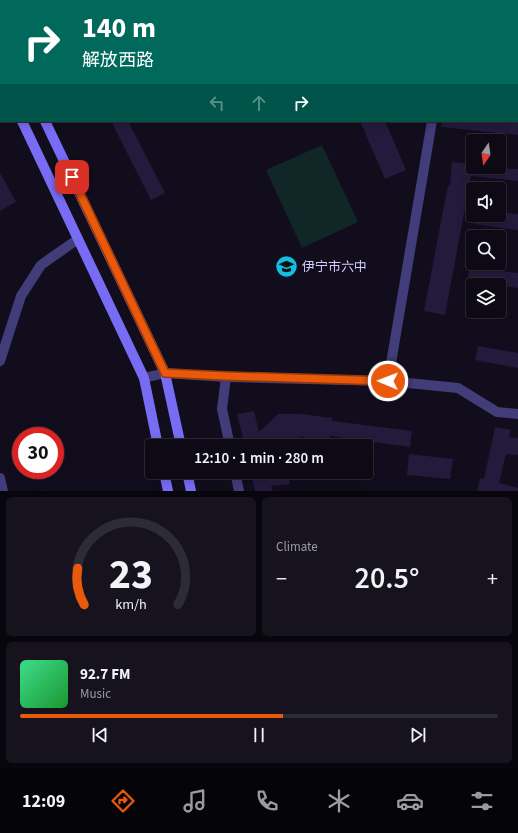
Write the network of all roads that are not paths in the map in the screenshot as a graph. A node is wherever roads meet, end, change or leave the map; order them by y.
1 (22, 122) edge
2 (45, 122) edge
3 (432, 122) edge
4 (78, 239) junction
5 (0, 361) edge
6 (165, 373) junction
7 (226, 376) junction
8 (144, 378) junction
9 (388, 381) junction
10 (518, 414) edge
11 (157, 439) edge
12 (179, 439) edge
13 (228, 439) edge
14 (0, 478) edge
15 (165, 479) edge
16 (188, 479) edge
17 (236, 479) edge
18 (3, 491) edge
19 (168, 491) edge
20 (191, 491) edge
21 (239, 491) edge

1 - 4 main road
2 - 6 main road
3 - 9 street
4 - 5 street
4 - 8 main road
6 - 7 street
6 - 8 street
6 - 12 main road
7 - 9 street
7 - 13 street
8 - 11 main road
9 - 10 street
14 - 18 street
15 - 19 main road
16 - 20 main road
17 - 21 street

